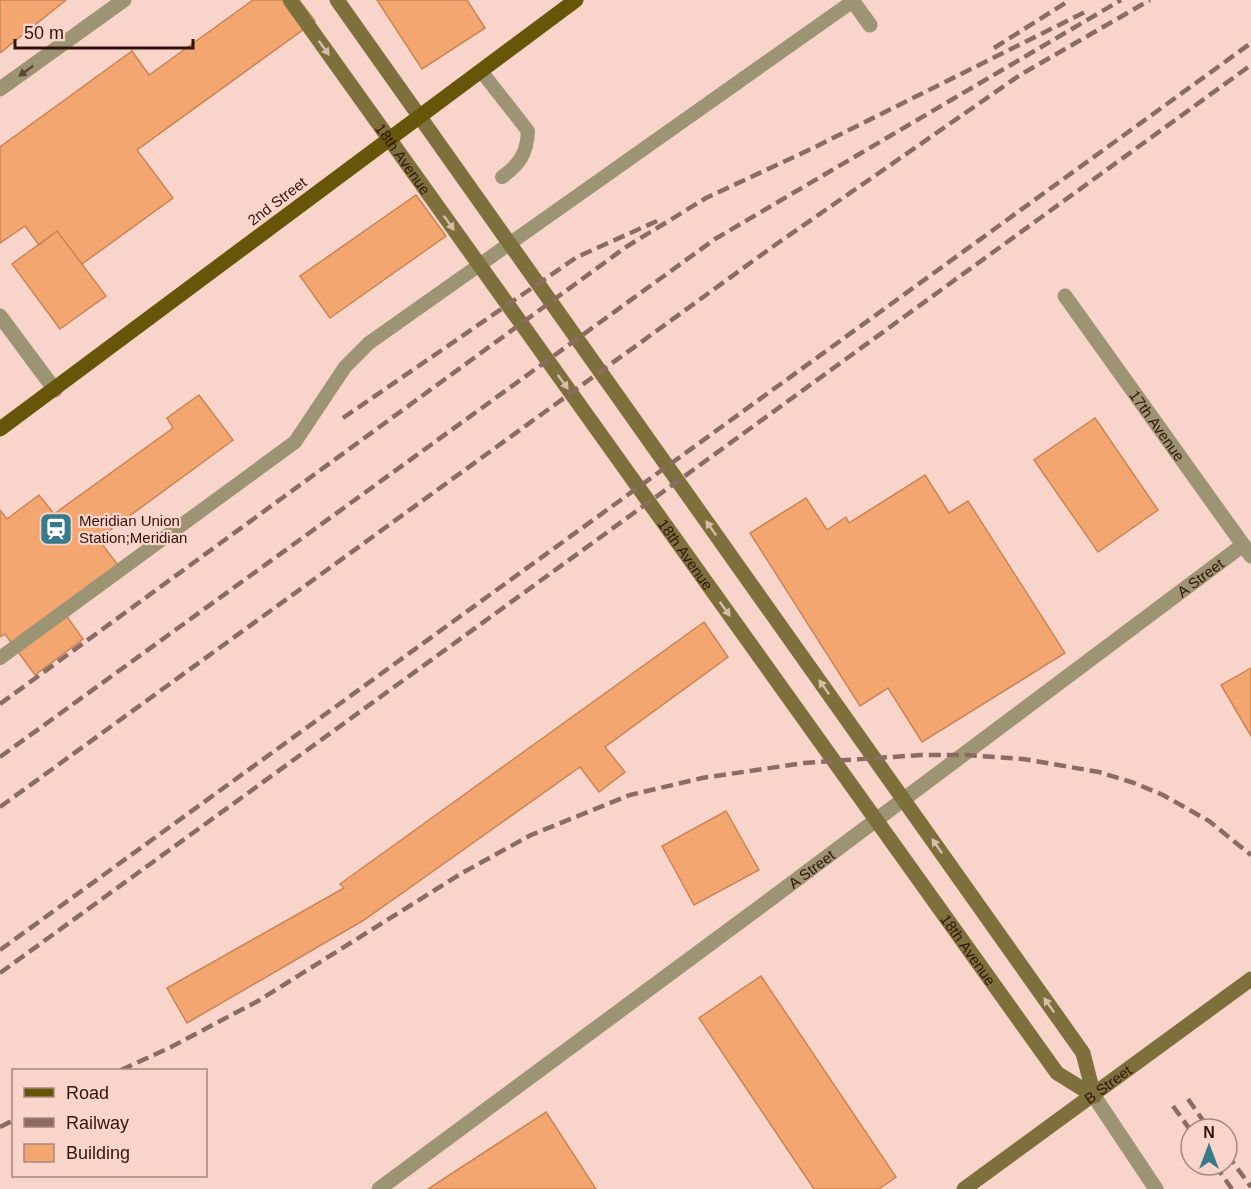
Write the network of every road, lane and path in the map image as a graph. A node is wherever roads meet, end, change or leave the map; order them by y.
1 (124, 0) edge
2 (290, 0) edge
3 (337, 0) edge
4 (576, 0) edge
5 (852, 1) edge
6 (870, 26) dead end
7 (481, 71) junction
8 (0, 89) edge
9 (502, 177) dead end
10 (1065, 296) dead end
11 (0, 316) edge
12 (55, 390) junction
13 (0, 429) edge
14 (1247, 550) edge
15 (0, 658) edge
16 (1251, 979) edge
17 (1094, 1096) junction
18 (379, 1189) edge
19 (964, 1189) edge
20 (1156, 1189) edge

1 -> 8 street
2 -> 17 street, 18th Avenue
17 -> 3 street, 18th Avenue
4 - 7 main road, 2nd Street
5 - 6 street
5 - 15 lane
7 - 9 lane
7 - 12 main road, 2nd Street
10 - 14 street, 17th Avenue
11 - 12 street
12 - 13 main road, 2nd Street
14 - 18 street, A Street
16 - 17 street, B Street
17 - 19 street, B Street
17 - 20 street, 18th Avenue

